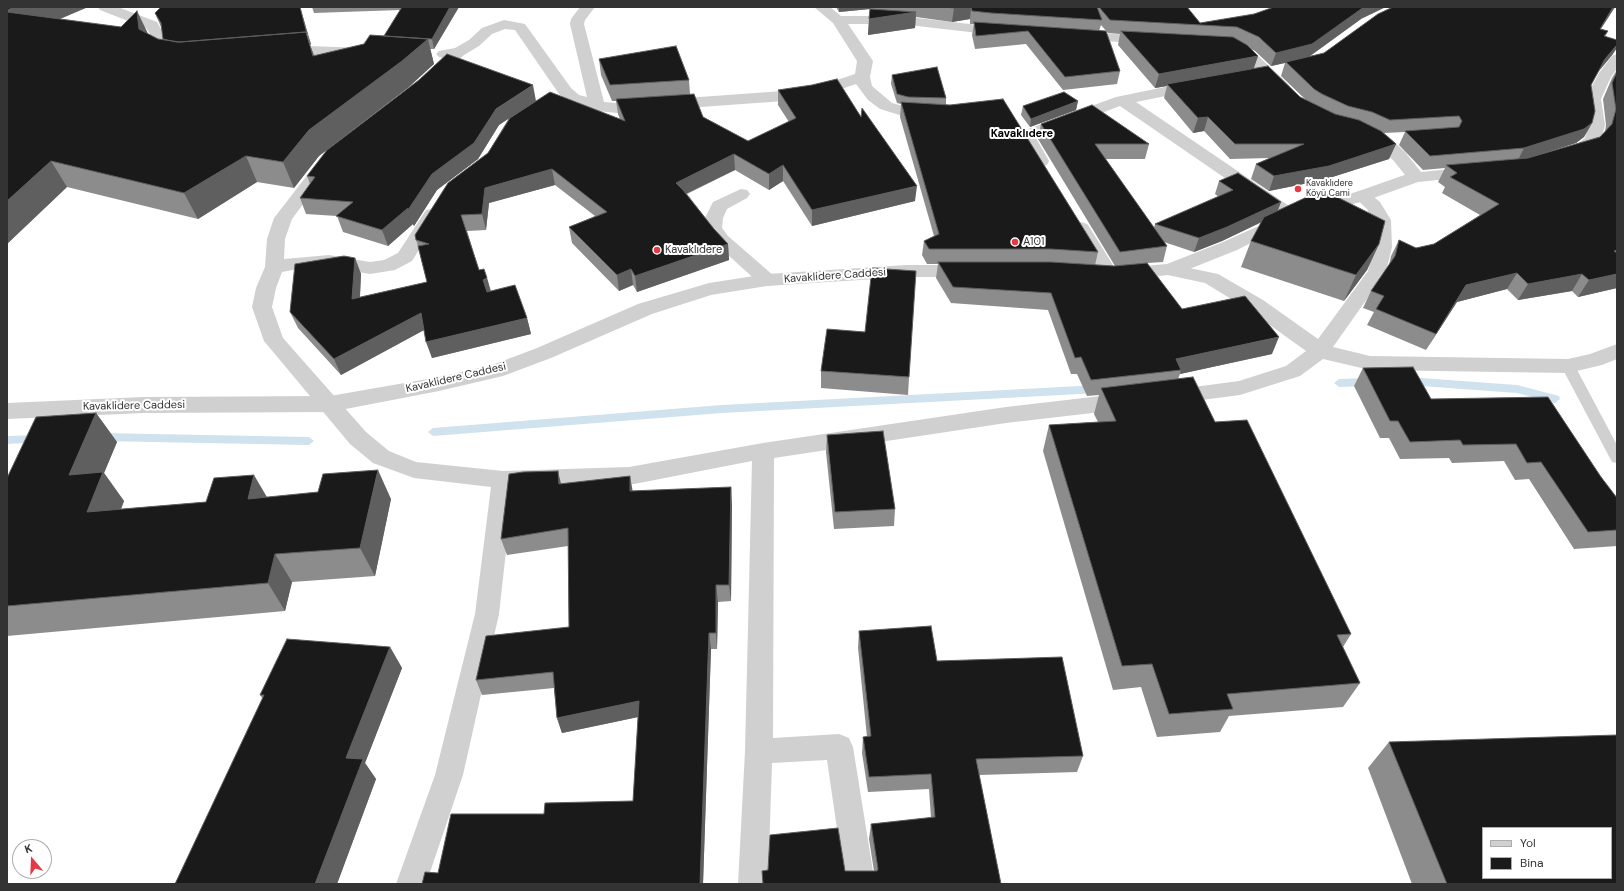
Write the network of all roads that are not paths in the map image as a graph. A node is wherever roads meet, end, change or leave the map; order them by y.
1 (105, 7) edge
2 (588, 7) edge
3 (821, 7) edge
4 (161, 14) edge
5 (838, 20) junction
6 (146, 21) junction
7 (1016, 33) edge
8 (1060, 35) edge
9 (1161, 41) edge
10 (1216, 44) edge
11 (459, 52) junction
12 (380, 54) edge
13 (271, 55) edge
14 (427, 57) dead end
15 (1617, 59) edge
16 (191, 61) edge
17 (1283, 70) dead end
18 (1261, 75) junction
19 (862, 77) junction
20 (1209, 84) edge
21 (416, 91) edge
22 (1291, 96) edge
23 (1122, 100) junction
24 (597, 106) junction
25 (943, 112) edge
26 (1354, 129) edge
27 (1403, 139) dead end
28 (1382, 140) junction
29 (344, 147) edge
30 (1554, 158) edge
31 (1487, 171) edge
32 (1050, 176) edge
33 (1416, 177) junction
34 (740, 194) dead end
35 (1362, 196) junction
36 (440, 200) edge
37 (1074, 216) edge
38 (1292, 216) junction
39 (274, 267) junction
40 (1170, 270) junction
41 (985, 271) edge
42 (1087, 274) edge
43 (1110, 275) junction
44 (767, 280) junction
45 (1320, 351) junction
46 (1617, 352) edge
47 (1568, 366) junction
48 (330, 404) junction
49 (7, 410) edge
50 (763, 450) junction
51 (1617, 458) edge
52 (503, 480) junction
53 (759, 751) junction
54 (412, 884) edge
55 (752, 884) edge
56 (860, 884) edge

1 - 6 street
2 - 24 street
3 - 5 street
4 - 6 street
5 - 7 street
5 - 19 street
6 - 16 street
8 - 9 street
10 - 18 street
11 - 14 street
11 - 21 street
11 - 24 street
12 - 13 street
15 - 30 street
17 - 18 street
18 - 22 street
19 - 24 street
19 - 25 street
20 - 23 street
23 - 32 street
23 - 38 street
26 - 28 street
27 - 28 street
28 - 33 street
29 - 39 street
31 - 33 street
33 - 35 street
34 - 44 street
35 - 38 street
35 - 45 street
36 - 39 street
37 - 43 street
38 - 40 street
39 - 48 street
40 - 43 street
40 - 45 street
41 - 44 street, Kavaklidere Caddesi
42 - 43 street
44 - 48 street, Kavaklidere Caddesi
45 - 47 street
45 - 50 street
46 - 47 street
47 - 51 lane
48 - 49 street, Kavaklidere Caddesi
48 - 52 street
50 - 52 street
50 - 53 street
52 - 54 street
53 - 55 street
53 - 56 street

